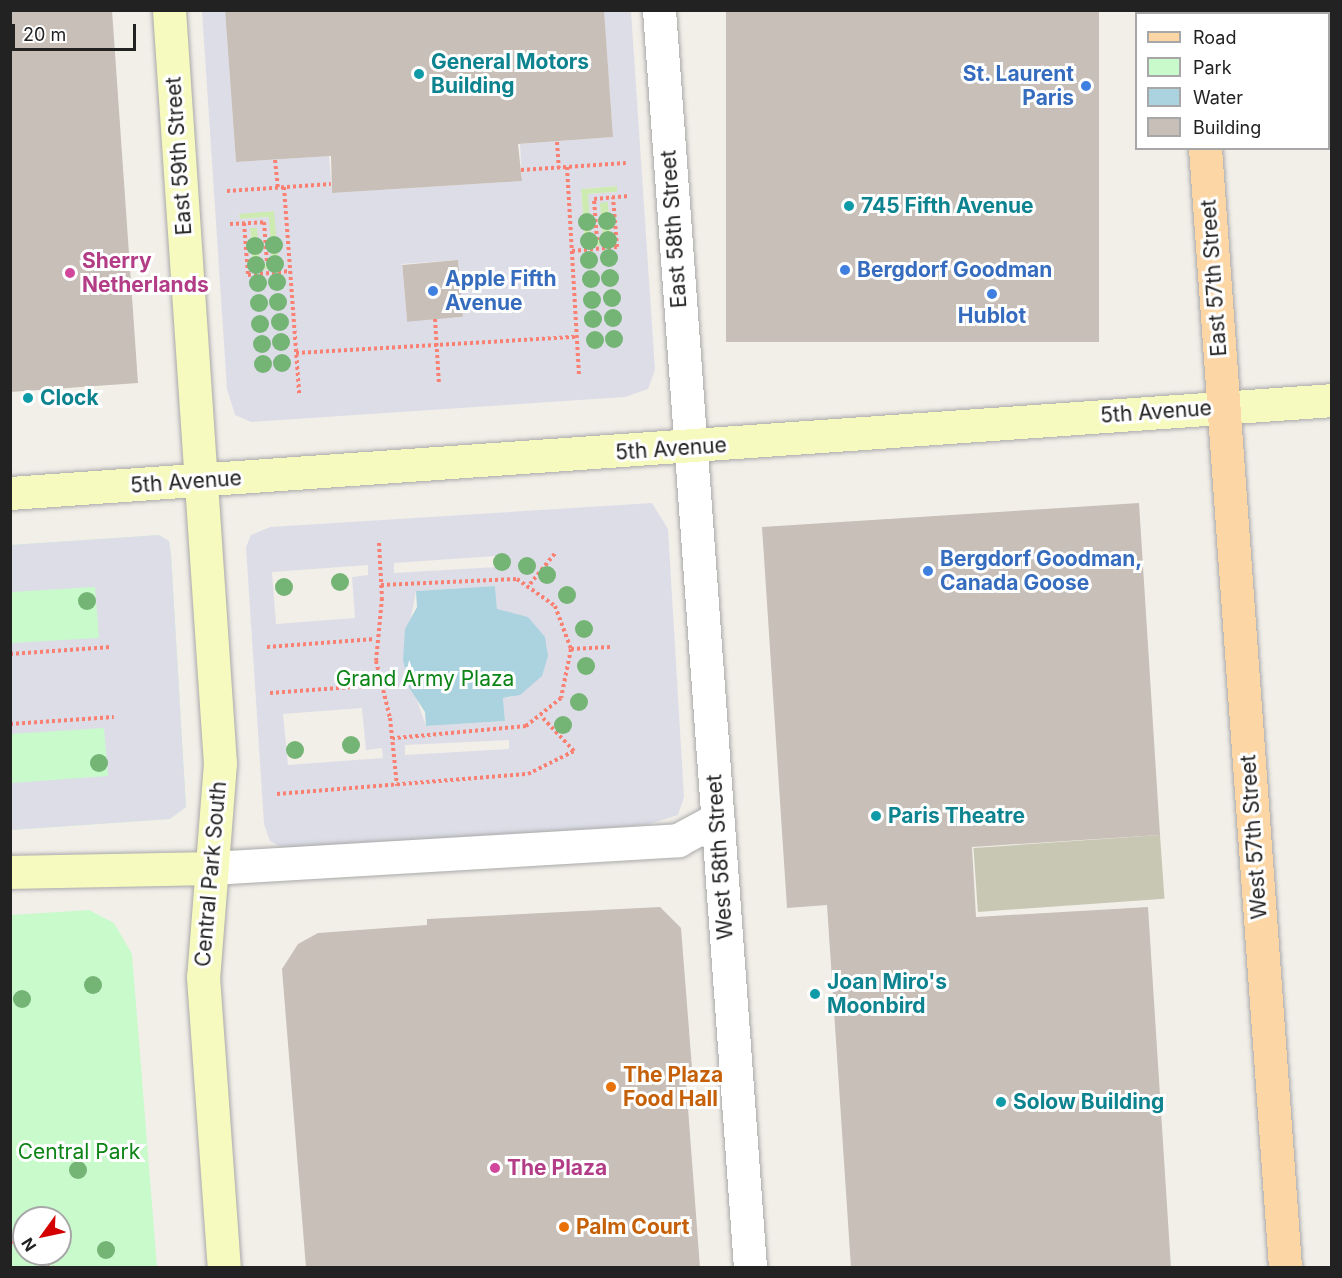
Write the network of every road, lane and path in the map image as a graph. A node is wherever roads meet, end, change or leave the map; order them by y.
1 (169, 10) edge
2 (659, 10) edge
3 (557, 142) dead end
4 (1205, 150) edge
5 (275, 160) dead end
6 (626, 163) dead end
7 (567, 167) junction
8 (559, 168) junction
9 (521, 170) dead end
10 (331, 184) dead end
11 (284, 187) junction
12 (278, 188) junction
13 (227, 191) dead end
14 (629, 196) dead end
15 (613, 197) junction
16 (244, 223) junction
17 (230, 224) dead end
18 (597, 240) dead end
19 (572, 251) junction
20 (267, 263) dead end
21 (290, 272) junction
22 (435, 319) dead end
23 (577, 337) junction
24 (437, 345) junction
25 (296, 353) junction
26 (579, 375) dead end
27 (439, 384) dead end
28 (299, 393) dead end
29 (1332, 400) edge
30 (1224, 407) junction
31 (690, 447) junction
32 (201, 481) junction
33 (10, 493) edge
34 (378, 543) dead end
35 (556, 552) dead end
36 (530, 584) junction
37 (381, 585) junction
38 (375, 639) junction
39 (111, 647) dead end
40 (267, 647) dead end
41 (610, 647) dead end
42 (571, 649) junction
43 (10, 654) edge
44 (380, 685) junction
45 (270, 693) dead end
46 (114, 717) dead end
47 (542, 717) junction
48 (10, 724) edge
49 (393, 738) junction
50 (397, 786) junction
51 (277, 794) dead end
52 (717, 819) junction
53 (211, 868) junction
54 (10, 872) edge
55 (224, 1268) edge
56 (750, 1268) edge
57 (1286, 1268) edge

1 - 32 main road, East 59th Street
2 - 31 street, East 58th Street
3 - 8 path
4 - 30 main road, East 57th Street
5 - 12 path
6 - 7 path
7 - 8 path
7 - 19 path
8 - 9 path
10 - 11 path
11 - 12 path
11 - 21 path
12 - 13 path
14 - 15 path
15 - 18 path
15 - 19 path
16 - 17 path
16 - 20 path
16 - 21 path
19 - 23 path
21 - 25 path
22 - 24 path
23 - 24 path
23 - 26 path
24 - 25 path
24 - 27 path
25 - 28 path
29 - 30 main road, 5th Avenue
30 - 31 main road, 5th Avenue
30 - 57 main road, West 57th Street
31 - 32 main road, 5th Avenue
31 - 52 street, West 58th Street
32 - 33 main road, 5th Avenue
32 - 53 main road, Central Park South
34 - 37 path
35 - 36 path
36 - 37 path
36 - 42 path
37 - 38 path
38 - 40 path
38 - 44 path
39 - 43 path
41 - 42 path
42 - 47 path
44 - 45 path
44 - 49 path
46 - 48 path
47 - 49 path
47 - 50 path
49 - 50 path
50 - 51 path
52 - 53 street
52 - 56 street, West 58th Street
53 - 54 main road
53 - 55 main road, Central Park South

